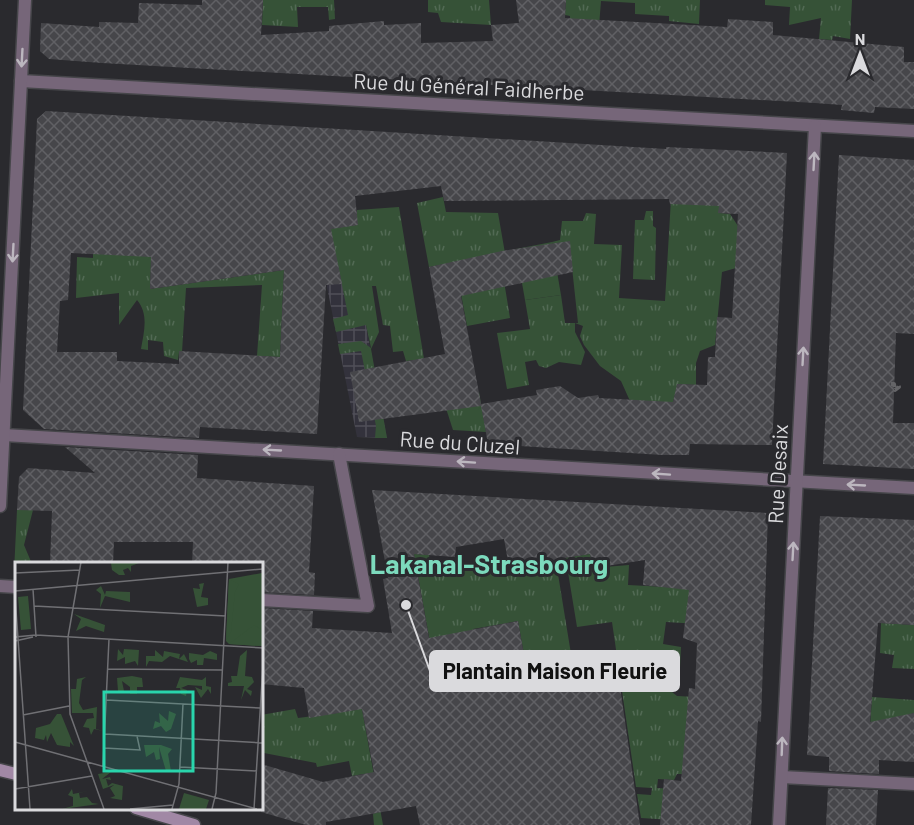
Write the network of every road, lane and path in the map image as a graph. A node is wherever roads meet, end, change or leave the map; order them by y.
1 (25, 0) edge
2 (21, 81) junction
3 (815, 126) junction
4 (914, 131) edge
5 (891, 384) dead end
6 (898, 385) dead end
7 (4, 435) junction
8 (339, 454) junction
9 (796, 482) junction
10 (914, 488) edge
11 (0, 506) edge
12 (0, 586) edge
13 (15, 587) edge
14 (262, 600) edge
15 (0, 770) edge
16 (15, 774) edge
17 (782, 777) junction
18 (914, 784) edge
19 (143, 810) edge
20 (194, 825) edge
21 (779, 825) edge

1 -> 2 street
2 - 3 street, Rue du Général Faidherbe
2 -> 7 street
3 - 4 street, Rue du Général Faidherbe
9 -> 3 street, Rue Desaix
5 - 6 path
8 -> 7 street, Rue du Cluzel
7 - 11 street
9 -> 8 street, Rue du Cluzel
8 - 14 street
10 -> 9 street, Rue du Cluzel
17 -> 9 street, Rue Desaix
12 - 13 street
15 - 16 street
17 - 18 street
17 - 21 street, Rue Desaix
19 - 20 street

